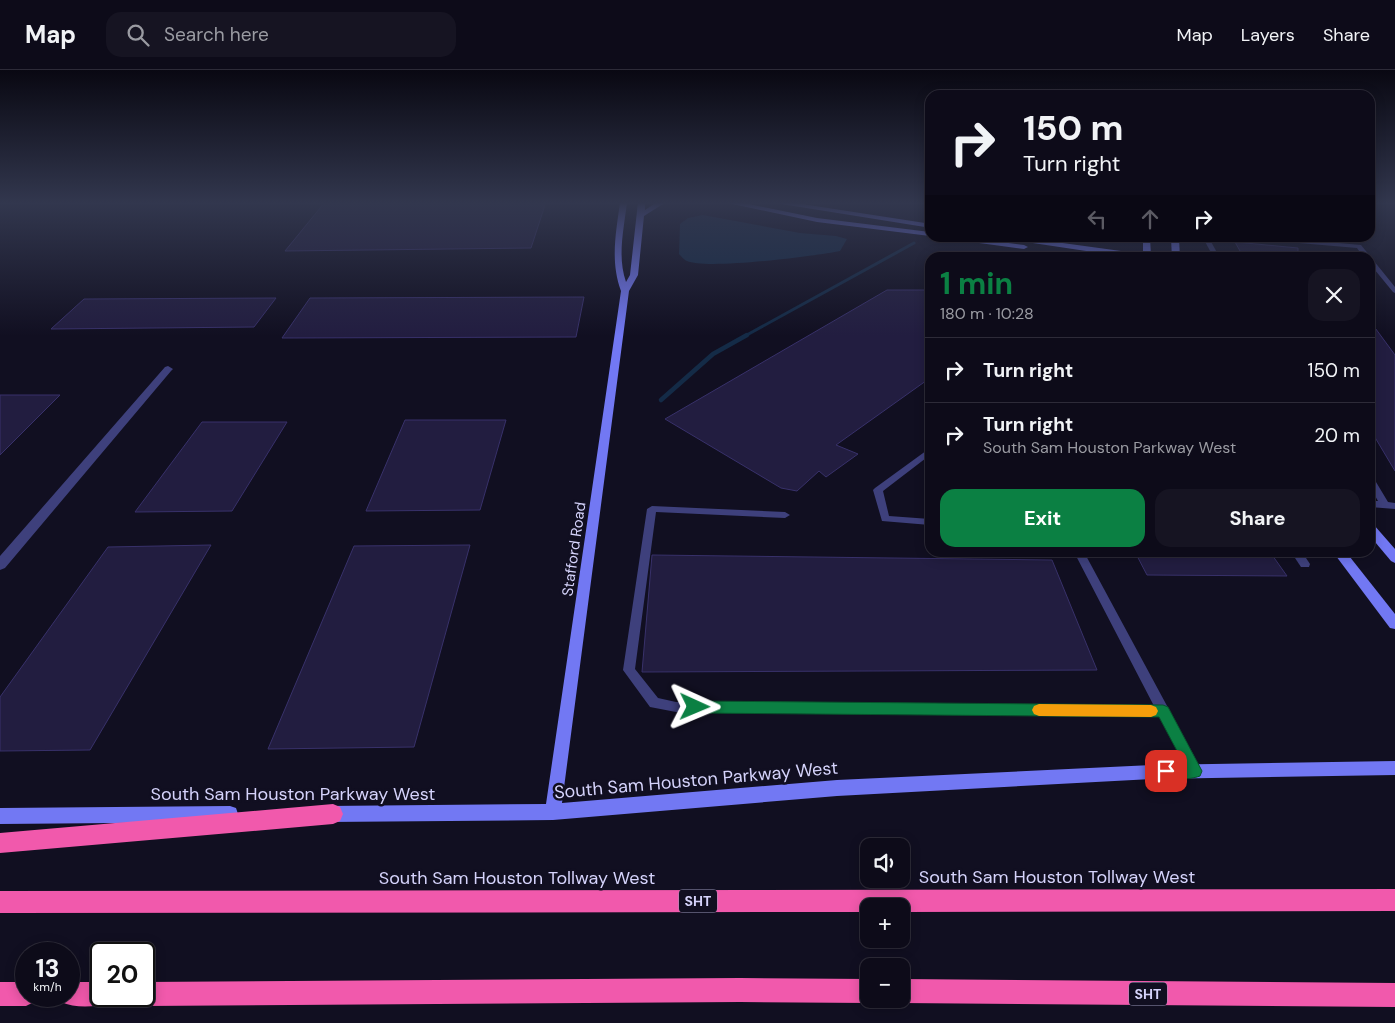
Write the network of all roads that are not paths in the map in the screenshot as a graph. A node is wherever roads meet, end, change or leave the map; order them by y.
1 (617, 246) edge
2 (637, 246) edge
3 (1015, 246) edge
4 (1074, 246) edge
5 (1054, 252) edge
6 (1113, 252) edge
7 (1375, 266) edge
8 (625, 291) junction
9 (1395, 291) edge
10 (168, 369) dead end
11 (925, 455) edge
12 (1375, 486) edge
13 (1375, 504) edge
14 (1390, 506) edge
15 (785, 515) dead end
16 (925, 522) edge
17 (1375, 534) edge
18 (1082, 557) edge
19 (1300, 557) edge
20 (1343, 557) edge
21 (1395, 558) edge
22 (1305, 564) dead end
23 (0, 565) edge
24 (1395, 624) edge
25 (1163, 711) junction
26 (1395, 768) edge
27 (1195, 771) junction
28 (553, 812) junction
29 (333, 814) junction
30 (0, 816) edge
31 (0, 843) edge
32 (1395, 900) edge
33 (0, 902) edge
34 (860, 991) edge
35 (910, 992) edge
36 (0, 994) edge
37 (15, 994) edge
38 (155, 994) edge
39 (1395, 995) edge

1 - 8 main road, Stafford Road
2 - 8 main road, Stafford Road
3 - 5 main road
4 - 6 main road
7 - 9 lane
8 - 28 main road, Stafford Road
10 - 23 street
11 - 16 lane
12 - 14 lane
13 - 14 lane
15 - 25 lane
17 - 21 main road
18 - 25 lane
19 - 22 lane
20 - 24 main road
25 - 27 lane
26 - 27 main road, South Sam Houston Parkway West
27 - 28 main road, South Sam Houston Parkway West
28 - 29 main road, South Sam Houston Parkway West
29 - 30 main road, South Sam Houston Parkway West
29 - 31 highway
32 - 33 highway, South Sam Houston Tollway West / SHT
34 - 38 highway
35 - 39 highway, SHT
36 - 37 highway

